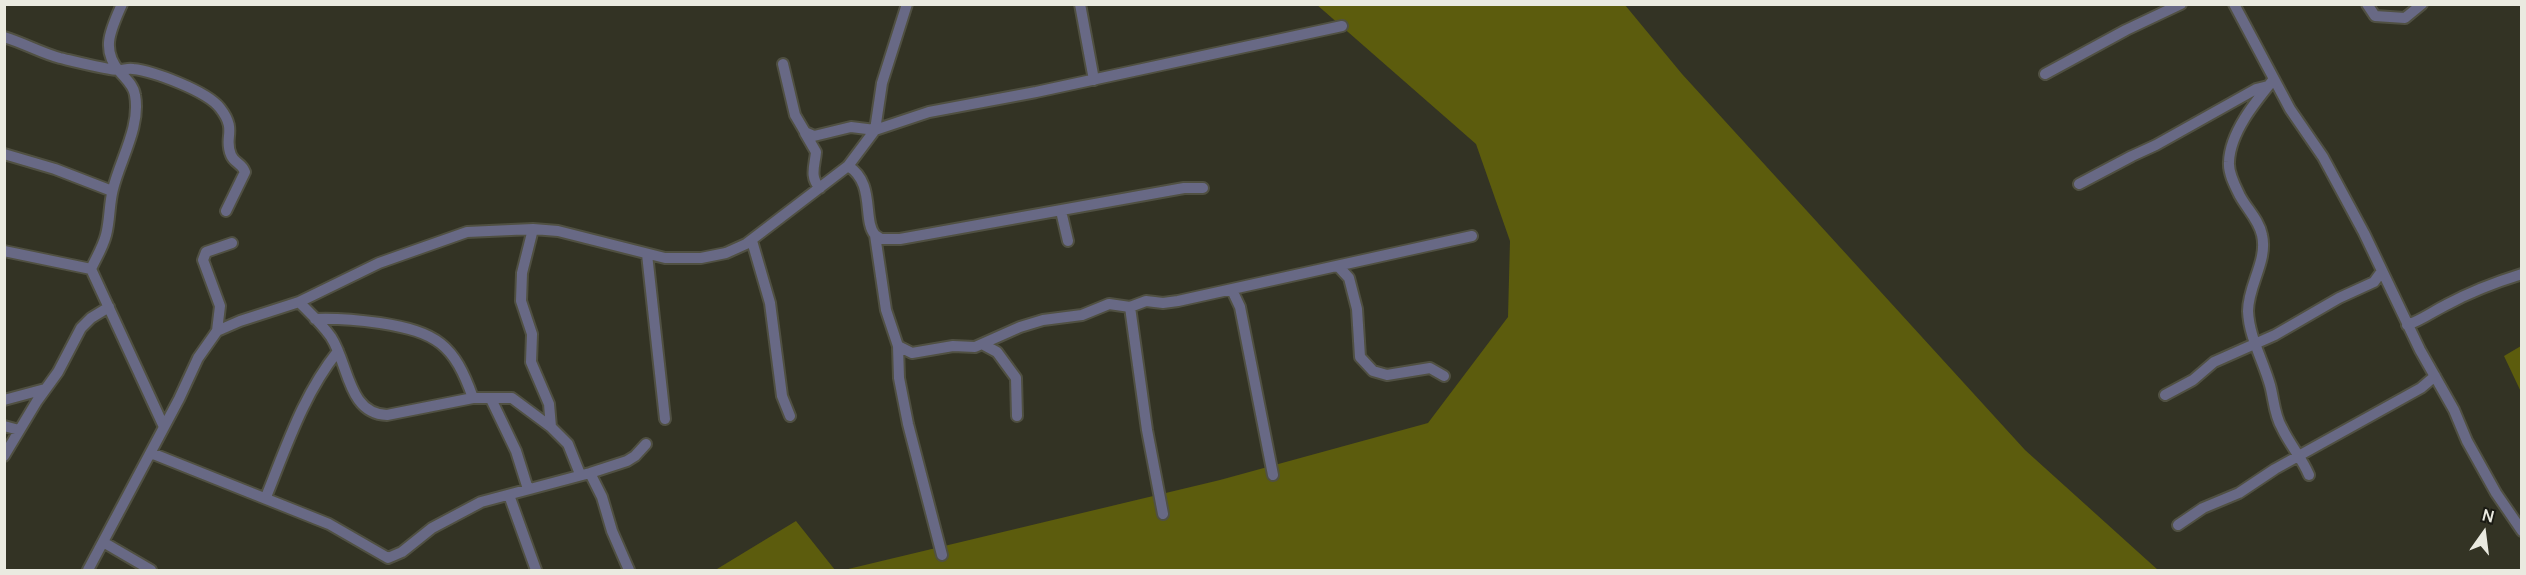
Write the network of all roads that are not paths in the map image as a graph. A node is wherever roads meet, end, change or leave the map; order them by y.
1 (122, 4) edge
2 (907, 4) edge
3 (1080, 4) edge
4 (2181, 4) edge
5 (2234, 4) edge
6 (2367, 4) edge
7 (2422, 4) edge
8 (1342, 26) dead end
9 (4, 37) edge
10 (109, 54) junction
11 (92, 64) junction
12 (783, 64) dead end
13 (118, 70) junction
14 (2044, 74) dead end
15 (1094, 80) junction
16 (2271, 82) junction
17 (875, 130) junction
18 (804, 132) junction
19 (4, 154) edge
20 (848, 166) junction
21 (2079, 184) dead end
22 (820, 188) junction
23 (1203, 188) dead end
24 (112, 191) junction
25 (1061, 211) junction
26 (226, 212) dead end
27 (533, 229) junction
28 (875, 235) junction
29 (1472, 236) dead end
30 (752, 240) junction
31 (1068, 241) dead end
32 (232, 243) dead end
33 (4, 251) edge
34 (647, 254) junction
35 (1338, 266) junction
36 (91, 269) junction
37 (2382, 271) junction
38 (2522, 274) edge
39 (2374, 282) junction
40 (2389, 286) junction
41 (1232, 290) junction
42 (299, 302) junction
43 (109, 307) junction
44 (1130, 307) junction
45 (315, 319) junction
46 (2407, 325) junction
47 (217, 332) junction
48 (2255, 344) junction
49 (984, 345) junction
50 (898, 346) junction
51 (338, 351) junction
52 (1444, 376) dead end
53 (2434, 376) junction
54 (45, 389) junction
55 (2165, 395) dead end
56 (473, 398) junction
57 (492, 399) junction
58 (4, 400) edge
59 (790, 416) dead end
60 (1017, 416) dead end
61 (665, 420) dead end
62 (4, 426) edge
63 (164, 427) junction
64 (551, 427) junction
65 (19, 430) junction
66 (646, 444) dead end
67 (151, 453) junction
68 (4, 456) edge
69 (2301, 456) junction
70 (585, 474) junction
71 (1272, 475) dead end
72 (2309, 475) dead end
73 (528, 489) junction
74 (509, 495) junction
75 (266, 497) junction
76 (1163, 514) dead end
77 (2178, 525) dead end
78 (2522, 531) edge
79 (103, 542) junction
80 (942, 555) dead end
81 (88, 570) edge
82 (151, 570) edge
83 (536, 570) edge
84 (629, 570) edge

1 - 10 street
2 - 17 street
3 - 15 street
4 - 14 street
5 - 16 street
6 - 7 street
8 - 15 street
9 - 11 street
10 - 11 street
10 - 13 street
11 - 13 street
12 - 18 street
13 - 24 street
13 - 26 street
15 - 17 street
16 - 21 street
16 - 37 street
16 - 48 street
17 - 18 street
17 - 20 street
18 - 22 street
19 - 24 street
20 - 22 street
20 - 28 street
22 - 30 street
23 - 25 street
24 - 36 street
25 - 28 street
25 - 31 street
27 - 34 street
27 - 42 street
27 - 64 street
28 - 50 street
29 - 35 street
30 - 34 street
30 - 59 street
32 - 47 street
33 - 36 street
34 - 61 street
35 - 41 street
35 - 52 street
36 - 43 street
37 - 39 street
37 - 40 street
38 - 46 street
39 - 40 street
39 - 48 street
40 - 46 street
41 - 44 street
41 - 71 street
42 - 45 street
42 - 47 street
43 - 54 street
43 - 63 street
44 - 49 street
44 - 76 street
45 - 51 street
45 - 56 street
46 - 53 street
47 - 63 street
48 - 55 street
48 - 69 street
49 - 50 street
49 - 60 street
50 - 80 street
51 - 56 street
51 - 75 street
53 - 69 street
53 - 78 street
54 - 58 street
54 - 65 street
56 - 57 street
57 - 64 street
57 - 73 street
62 - 65 street
63 - 67 street
64 - 70 street
65 - 68 street
66 - 70 street
67 - 75 street
67 - 79 street
69 - 72 street
69 - 77 street
70 - 73 street
70 - 84 street
73 - 74 street
74 - 75 street
74 - 83 street
79 - 81 street
79 - 82 street

